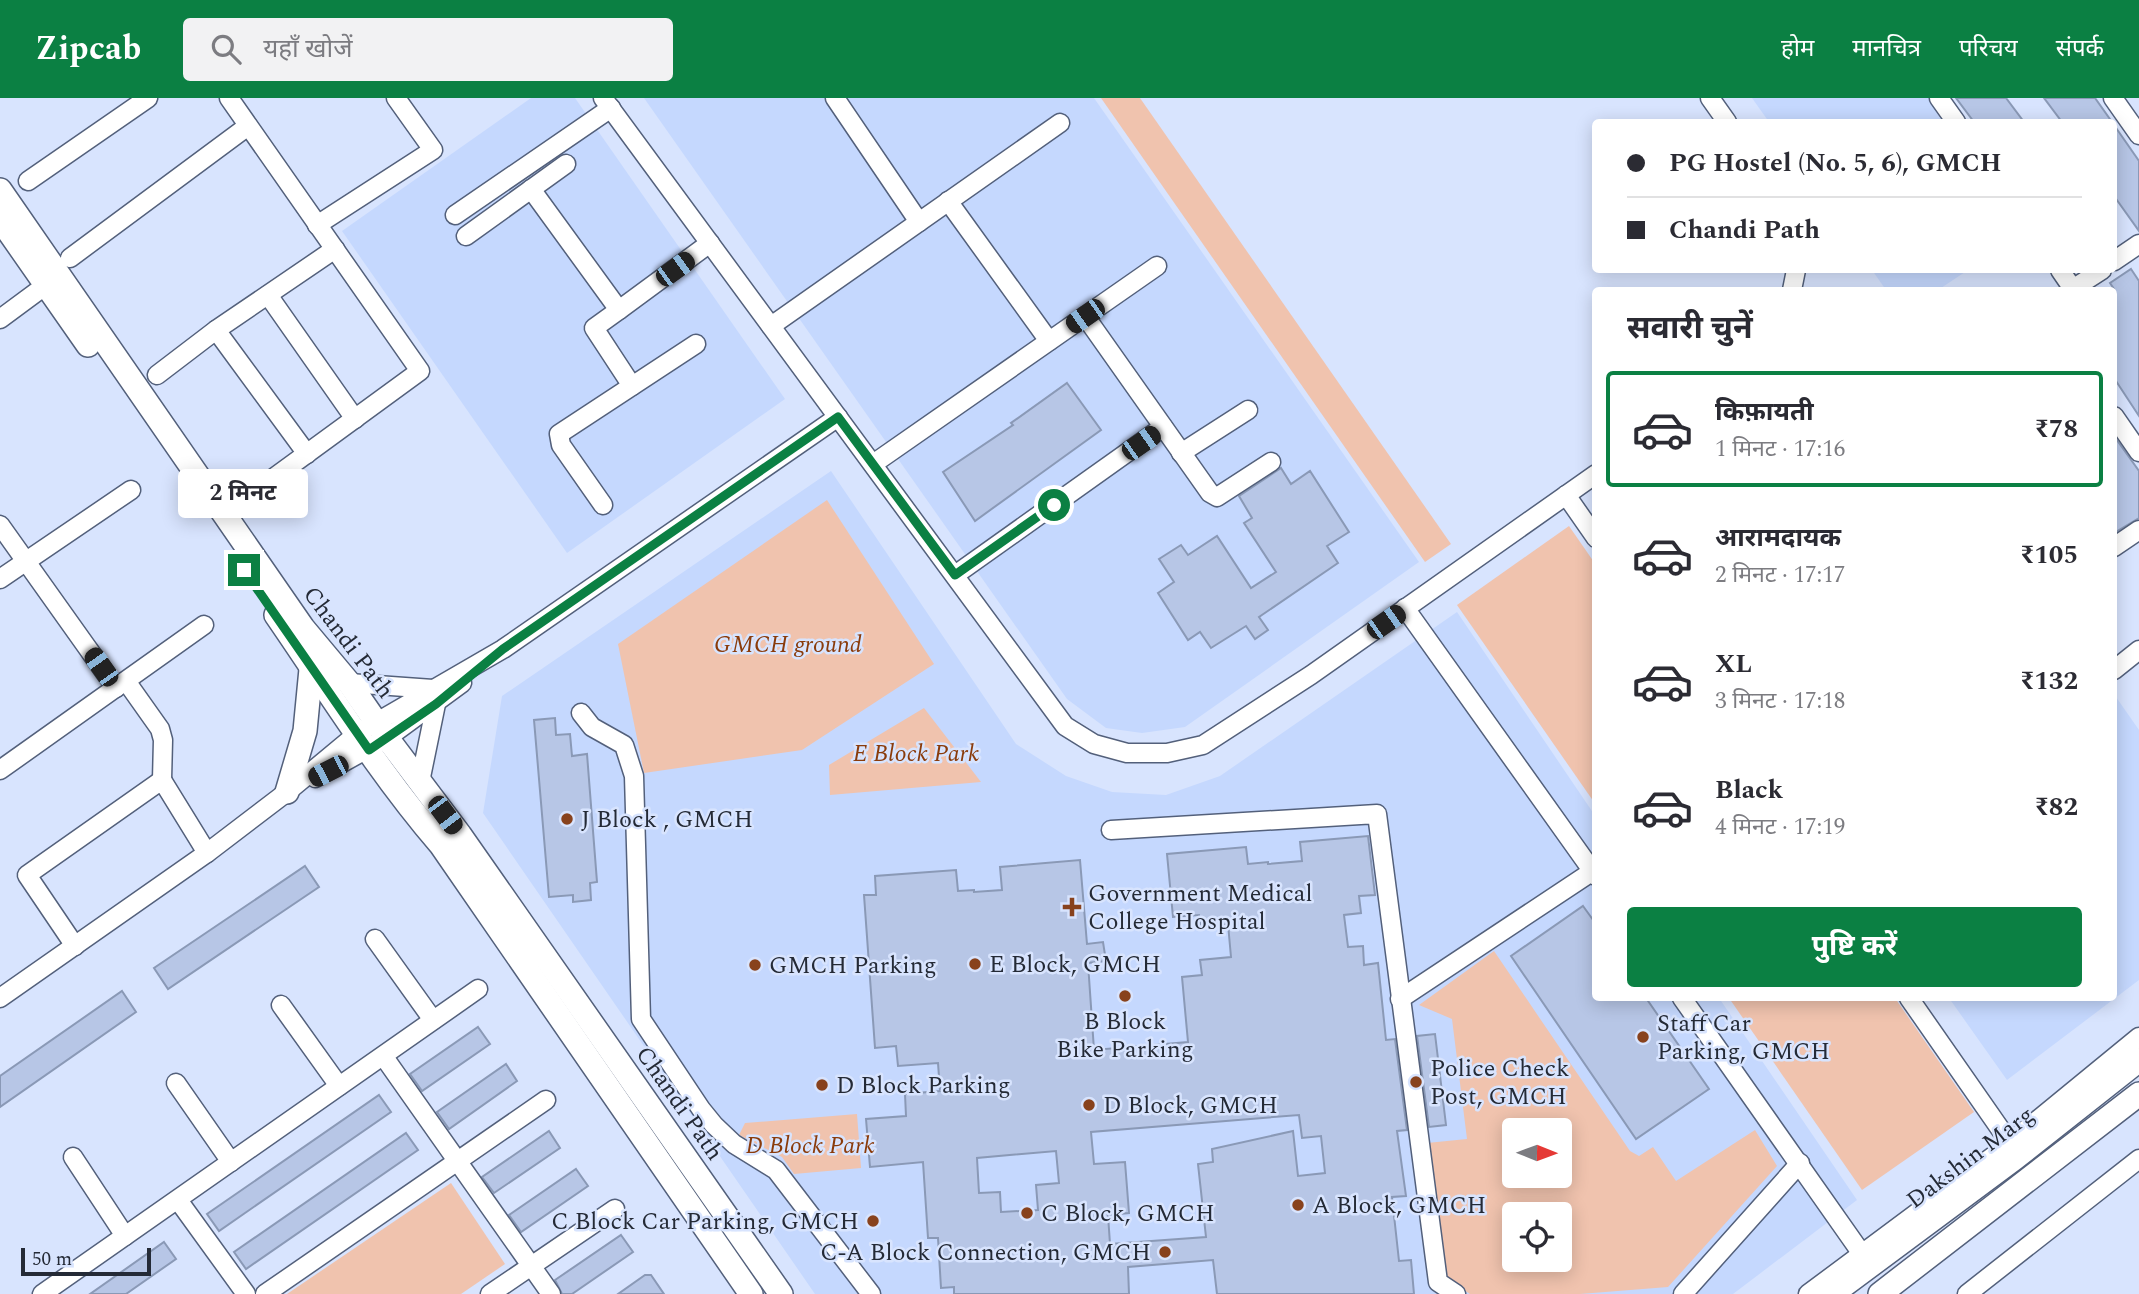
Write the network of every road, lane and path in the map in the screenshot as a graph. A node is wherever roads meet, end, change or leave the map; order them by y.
1 (148, 98) edge
2 (229, 98) edge
3 (835, 98) edge
4 (1711, 98) edge
5 (1939, 98) edge
6 (2113, 98) edge
7 (400, 99) edge
8 (607, 103) edge
9 (1725, 119) edge
10 (1954, 119) edge
11 (1060, 122) dead end
12 (248, 126) junction
13 (2139, 135) edge
14 (566, 164) dead end
15 (28, 181) dead end
16 (531, 189) junction
17 (0, 190) edge
18 (948, 201) junction
19 (455, 215) dead end
20 (0, 219) edge
21 (919, 222) junction
22 (317, 225) junction
23 (466, 236) dead end
24 (710, 243) junction
25 (335, 249) junction
26 (2137, 251) edge
27 (69, 258) dead end
28 (2117, 260) edge
29 (1157, 266) dead end
30 (2098, 273) edge
31 (46, 285) junction
32 (2076, 287) edge
33 (268, 295) junction
34 (619, 310) junction
35 (1085, 316) junction
36 (0, 319) edge
37 (771, 326) junction
38 (216, 330) junction
39 (1049, 341) junction
40 (696, 344) dead end
41 (157, 375) dead end
42 (632, 386) junction
43 (1248, 410) dead end
44 (838, 417) junction
45 (355, 419) junction
46 (2117, 420) edge
47 (1163, 427) junction
48 (2139, 452) edge
49 (1181, 453) junction
50 (307, 454) junction
51 (1271, 462) dead end
52 (873, 464) junction
53 (1592, 477) edge
54 (131, 490) dead end
55 (253, 493) dead end
56 (1566, 495) junction
57 (603, 505) dead end
58 (0, 525) edge
59 (2139, 530) edge
60 (1592, 532) edge
61 (2117, 545) edge
62 (26, 562) junction
63 (955, 575) junction
64 (0, 579) edge
65 (1405, 608) junction
66 (204, 625) dead end
67 (2139, 650) edge
68 (2117, 668) edge
69 (312, 669) junction
70 (121, 684) junction
71 (349, 684) junction
72 (435, 696) junction
73 (581, 713) dead end
74 (372, 736) junction
75 (0, 770) edge
76 (162, 780) junction
77 (420, 782) junction
78 (287, 792) junction
79 (1111, 830) dead end
80 (207, 853) junction
81 (1592, 871) edge
82 (1592, 875) edge
83 (375, 939) dead end
84 (75, 946) junction
85 (478, 989) dead end
86 (0, 998) edge
87 (1400, 999) junction
88 (1684, 1001) edge
89 (1911, 1001) edge
90 (281, 1005) dead end
91 (433, 1020) junction
92 (2139, 1037) edge
93 (383, 1056) junction
94 (2139, 1060) edge
95 (176, 1083) dead end
96 (339, 1086) junction
97 (2139, 1094) edge
98 (546, 1100) dead end
99 (2010, 1143) junction
100 (73, 1157) dead end
101 (2139, 1159) edge
102 (458, 1161) junction
103 (232, 1162) junction
104 (1800, 1163) junction
105 (178, 1200) junction
106 (615, 1209) dead end
107 (125, 1236) junction
108 (1862, 1254) junction
109 (531, 1266) junction
110 (42, 1294) edge
111 (246, 1294) edge
112 (265, 1294) edge
113 (490, 1294) edge
114 (551, 1294) edge
115 (751, 1294) edge
116 (781, 1294) edge
117 (871, 1294) edge
118 (1457, 1294) edge
119 (1684, 1294) edge
120 (1808, 1294) edge
121 (1832, 1294) edge
122 (1880, 1294) edge
123 (1967, 1294) edge

1 - 15 street
2 - 12 street
3 - 21 street
4 - 9 street
5 - 10 street
6 - 13 street
7 - 22 street
8 - 19 street
8 - 24 street
11 - 18 street
12 - 22 street
12 - 27 street
14 - 16 street
16 - 23 street
16 - 34 street
17 - 71 main road, Chandi Path
18 - 21 street
18 - 39 street
20 - 31 main road, Chandi Path
21 - 37 street
22 - 25 street
24 - 34 street
24 - 37 street
25 - 33 street
25 - 45 street
26 - 28 street
29 - 35 street
30 - 32 street
31 - 36 street
31 - 69 main road, Chandi Path
33 - 38 street
33 - 45 street
34 - 42 street
35 - 39 street
35 - 47 street
37 - 44 street
38 - 41 street
38 - 50 street
39 - 52 street
40 - 42 street
42 - 57 street
43 - 49 street
44 - 52 street
44 - 72 street
45 - 50 street
46 - 48 street
47 - 49 street
47 - 63 street
49 - 51 street
50 - 55 street
52 - 63 street
53 - 56 street
54 - 62 street
56 - 60 street
56 - 65 street
58 - 62 street
59 - 61 street
62 - 64 street
62 - 70 street
63 - 65 street
65 - 81 street
66 - 70 street
67 - 68 street
69 - 74 main road, Chandi Path
69 - 78 main road
70 - 75 street
70 - 76 street
71 - 72 street
71 - 74 main road, Chandi Path
72 - 74 street
72 - 77 street
73 - 117 street
74 - 77 main road, Chandi Path
74 - 78 street
74 - 115 main road, Chandi Path
76 - 80 street
76 - 84 street
77 - 116 main road, Chandi Path
78 - 80 street
79 - 87 street
80 - 84 street
82 - 87 street
83 - 91 street
84 - 86 street
85 - 91 street
87 - 118 street
88 - 104 street
89 - 99 street
90 - 96 street
91 - 93 street
92 - 99 street
93 - 96 street
93 - 102 street
94 - 121 main road, Dakshin Marg
95 - 103 street
96 - 103 street
97 - 122 main road
98 - 102 street
99 - 108 street
100 - 107 street
101 - 123 street
102 - 109 street
102 - 112 street
103 - 105 street
104 - 108 street
104 - 119 street
105 - 107 street
105 - 111 street
106 - 109 street
107 - 110 street
108 - 120 street
109 - 113 street
109 - 114 street

